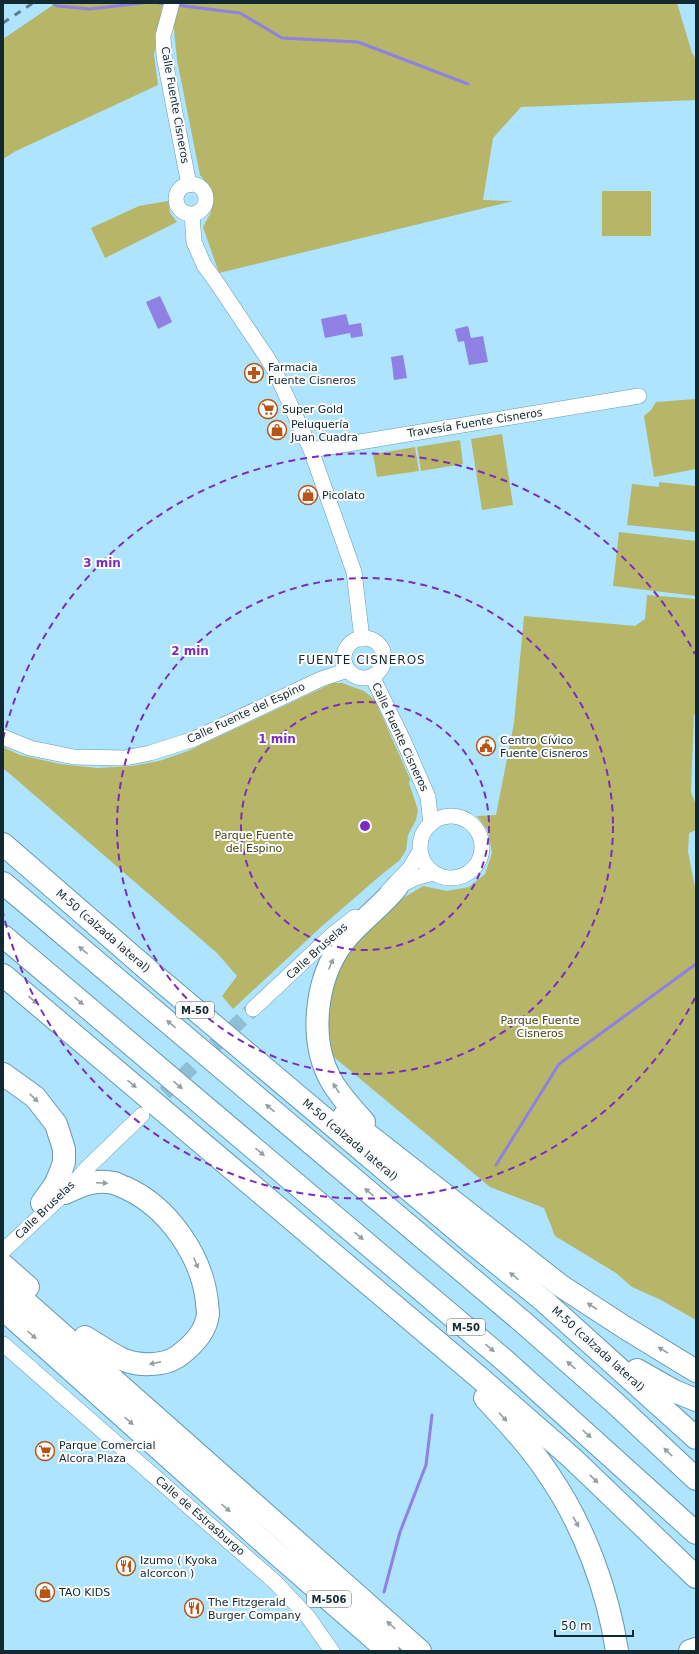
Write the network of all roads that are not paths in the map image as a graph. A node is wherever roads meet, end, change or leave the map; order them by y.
1 (171, 7) edge
2 (189, 185) junction
3 (192, 214) junction
4 (638, 396) dead end
5 (311, 450) junction
6 (362, 639) junction
7 (348, 670) junction
8 (372, 676) junction
9 (3, 737) edge
10 (428, 797) junction
11 (452, 816) junction
12 (431, 824) junction
13 (3, 843) edge
14 (420, 851) junction
15 (433, 873) junction
16 (3, 883) edge
17 (389, 891) junction
18 (4, 937) edge
19 (3, 975) edge
20 (253, 1009) tunnel mouth
21 (3, 1074) edge
22 (142, 1115) tunnel mouth
23 (86, 1169) junction
24 (65, 1193) junction
25 (42, 1203) junction
26 (280, 1209) junction
27 (409, 1226) junction
28 (3, 1241) edge
29 (3, 1251) edge
30 (3, 1265) edge
31 (542, 1272) junction
32 (3, 1282) edge
33 (544, 1301) junction
34 (3, 1309) edge
35 (85, 1337) junction
36 (3, 1344) edge
37 (696, 1371) edge
38 (696, 1400) edge
39 (676, 1419) junction
40 (696, 1438) edge
41 (696, 1478) edge
42 (696, 1533) edge
43 (269, 1547) junction
44 (696, 1577) edge
45 (350, 1588) junction
46 (696, 1649) edge
47 (332, 1651) edge
48 (375, 1651) edge
49 (388, 1651) edge
50 (420, 1651) edge
51 (617, 1651) edge
52 (690, 1651) edge

1 - 2 street, Calle Fuente Cisneros
2 - 3 street
2 - 3 street
3 - 5 street
4 - 5 street, Travesía Fuente Cisneros
5 - 6 street
6 - 7 street
6 - 8 street
7 - 8 street
7 - 9 street, Calle Fuente del Espino
8 - 10 street, Calle Fuente Cisneros
10 - 11 street, Calle Fuente Cisneros
10 - 12 street, Calle Fuente Cisneros
11 - 12 street
11 - 15 street
12 - 14 street
13 - 31 highway
33 -> 13 highway, M-50 (calzada lateral) / M-50
14 - 15 street
14 - 17 street, Calle Bruselas
15 - 17 street, Calle Bruselas
27 -> 16 highway, M-50
17 - 20 street, Calle Bruselas
31 -> 17 highway
18 -> 42 highway, M-50
19 -> 26 highway
21 -> 25 highway
22 - 23 street, Calle Bruselas
23 - 24 street, Calle Bruselas
23 - 25 street, Calle Bruselas
24 - 29 street, Calle Bruselas
24 -> 35 highway
25 - 28 street, Calle Bruselas
26 -> 44 highway
26 -> 51 highway
27 - 39 highway, M-50
41 -> 27 highway, M-50
30 - 35 highway
37 -> 31 highway
32 - 45 highway, M-506
33 - 38 highway
33 - 39 highway, M-50 (calzada lateral) / M-50
34 -> 43 highway, M-506
35 - 45 highway
36 - 47 street, Calle de Estrasburgo
39 - 40 highway, M-50 (calzada lateral) / M-50
43 - 48 highway
43 - 49 highway, M-506
50 -> 45 highway, M-506
46 - 52 highway

